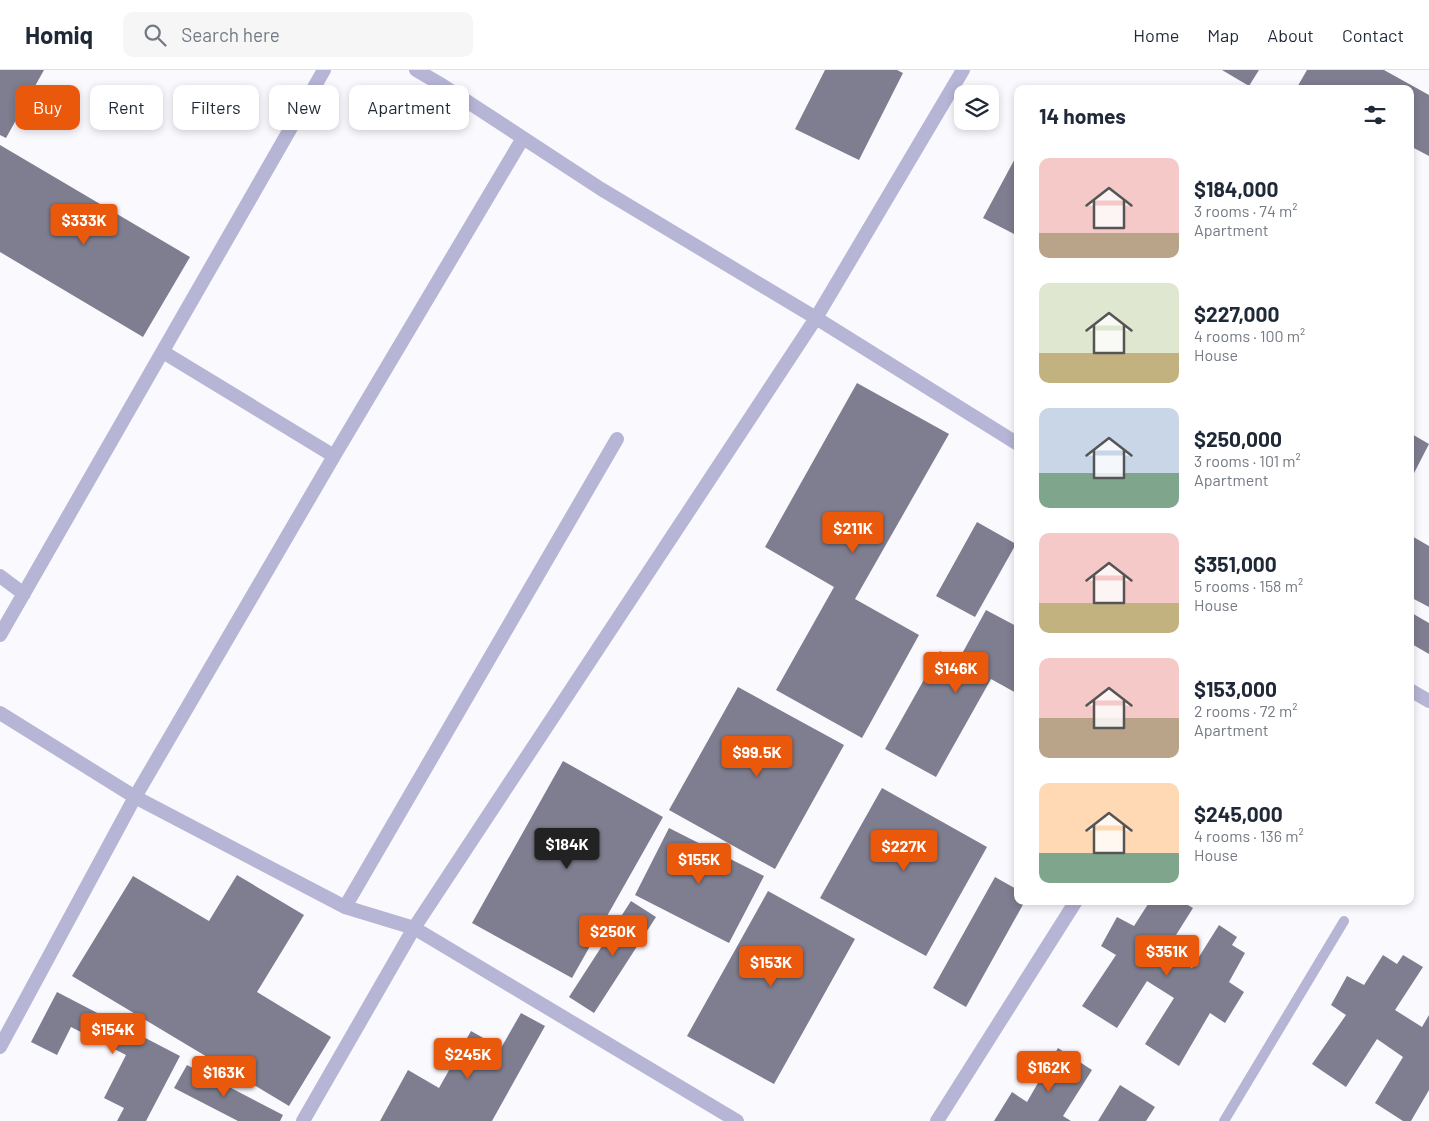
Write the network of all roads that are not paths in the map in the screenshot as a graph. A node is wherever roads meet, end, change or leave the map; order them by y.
1 (324, 70) edge
2 (416, 70) edge
3 (963, 70) edge
4 (523, 138) junction
5 (816, 318) junction
6 (163, 352) junction
7 (617, 439) dead end
8 (1014, 442) edge
9 (334, 456) junction
10 (0, 576) edge
11 (24, 594) junction
12 (0, 635) edge
13 (1414, 692) edge
14 (1429, 701) edge
15 (0, 713) edge
16 (135, 797) junction
17 (1073, 905) edge
18 (345, 907) junction
19 (1344, 920) dead end
20 (414, 928) junction
21 (0, 1047) edge
22 (303, 1121) edge
23 (737, 1121) edge
24 (937, 1121) edge
25 (1224, 1121) edge

1 - 6 street
2 - 4 street
3 - 5 street
4 - 5 street
4 - 9 street
5 - 8 street
5 - 20 street
6 - 9 street
6 - 11 street
7 - 18 street
9 - 16 street
10 - 11 street
11 - 12 street
13 - 14 street
15 - 16 street
16 - 18 street
16 - 21 street
17 - 24 street
18 - 20 street
19 - 25 lane
20 - 22 street
20 - 23 street

